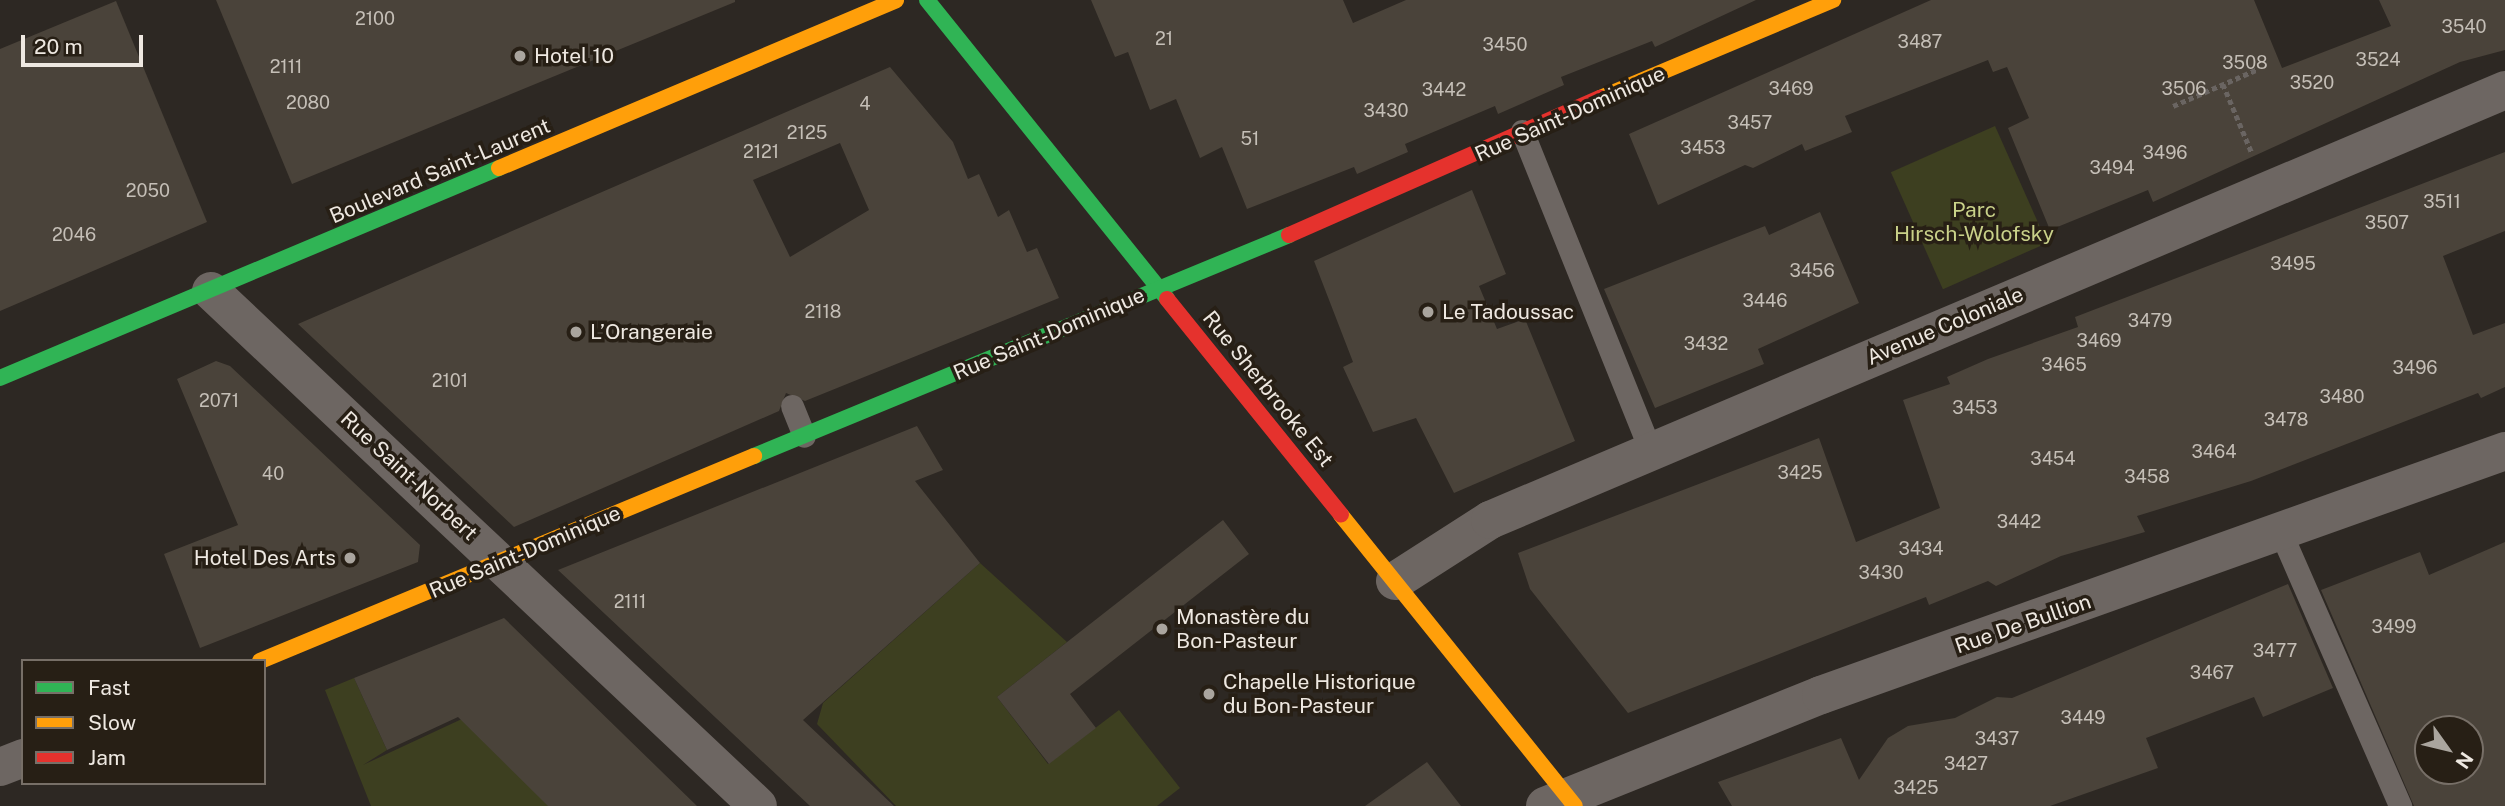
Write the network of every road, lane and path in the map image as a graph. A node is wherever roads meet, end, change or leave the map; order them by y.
1 (895, 0) edge
2 (927, 0) edge
3 (1833, 0) edge
4 (2258, 69) dead end
5 (2223, 84) junction
6 (2505, 90) edge
7 (2173, 106) dead end
8 (1522, 131) junction
9 (2256, 164) dead end
10 (1159, 289) junction
11 (211, 291) junction
12 (0, 378) edge
13 (792, 406) dead end
14 (804, 436) junction
15 (2505, 451) edge
16 (1651, 452) junction
17 (2281, 533) junction
18 (499, 563) junction
19 (1395, 581) junction
20 (265, 659) edge
21 (21, 759) edge
22 (0, 767) edge
23 (1562, 803) edge
24 (758, 806) edge
25 (2400, 806) edge

1 - 11 main road, Boulevard Saint-Laurent
2 - 10 main road, Rue Sherbrooke Est
3 - 8 main road, Rue Saint-Dominique
4 - 5 path
5 - 7 path
5 - 9 path
6 - 16 street, Avenue Coloniale
8 - 10 main road, Rue Saint-Dominique
8 - 16 lane
10 - 14 main road, Rue Saint-Dominique
10 - 19 main road, Rue Sherbrooke Est
11 - 12 main road, Boulevard Saint-Laurent
11 - 18 street, Rue Saint-Norbert
13 - 14 lane
14 - 18 main road, Rue Saint-Dominique
15 - 17 street, Rue De Bullion
16 - 19 street, Avenue Coloniale
17 - 23 street, Rue De Bullion
17 - 25 lane
18 - 20 main road, Rue Saint-Dominique
18 - 24 street, Rue Saint-Norbert
19 - 23 main road, Rue Sherbrooke Est
21 - 22 street

